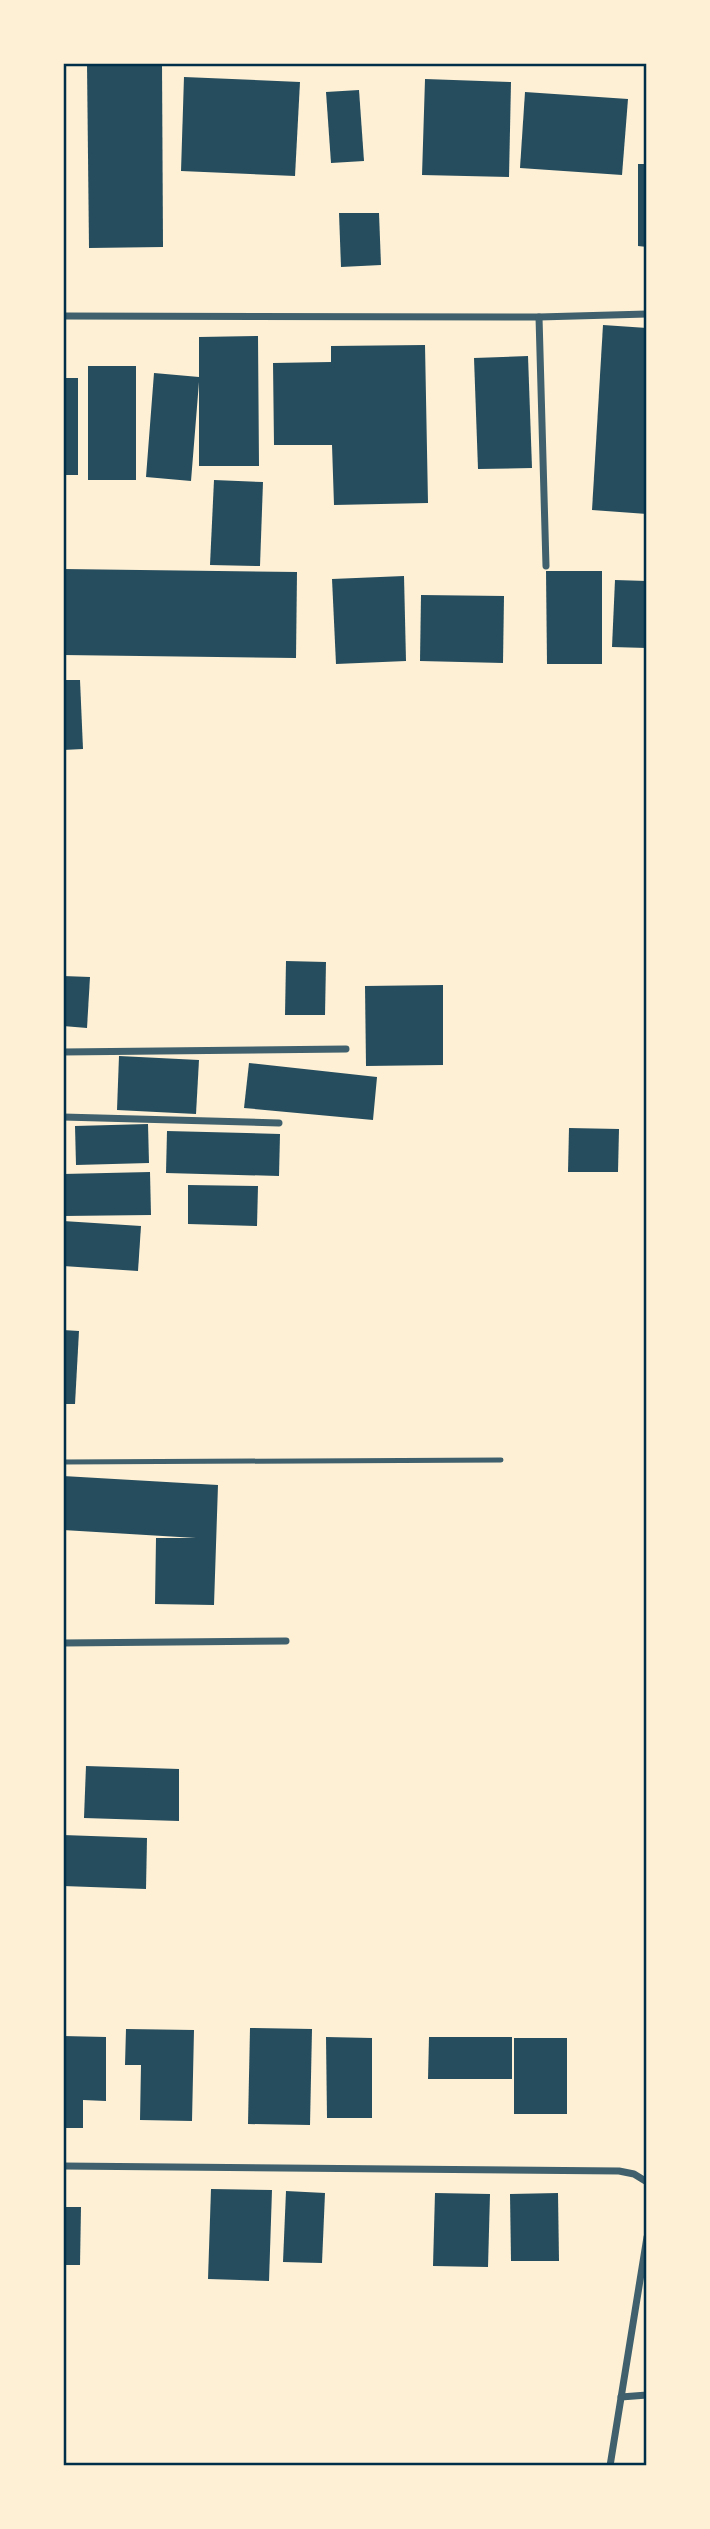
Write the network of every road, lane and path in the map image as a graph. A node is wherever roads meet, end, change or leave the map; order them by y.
1 (647, 314) edge
2 (63, 316) edge
3 (539, 317) junction
4 (545, 566) dead end
5 (346, 1049) dead end
6 (63, 1052) edge
7 (63, 1117) edge
8 (279, 1123) dead end
9 (501, 1460) dead end
10 (63, 1462) edge
11 (285, 1641) dead end
12 (63, 1643) edge
13 (63, 2166) edge
14 (647, 2182) edge
15 (647, 2237) edge
16 (647, 2395) edge
17 (621, 2397) junction
18 (610, 2466) edge

1 - 3 street
2 - 3 street
3 - 4 street
5 - 6 street
7 - 8 street
9 - 10 lane
11 - 12 street
13 - 14 street
15 - 17 street
16 - 17 street
17 - 18 street

